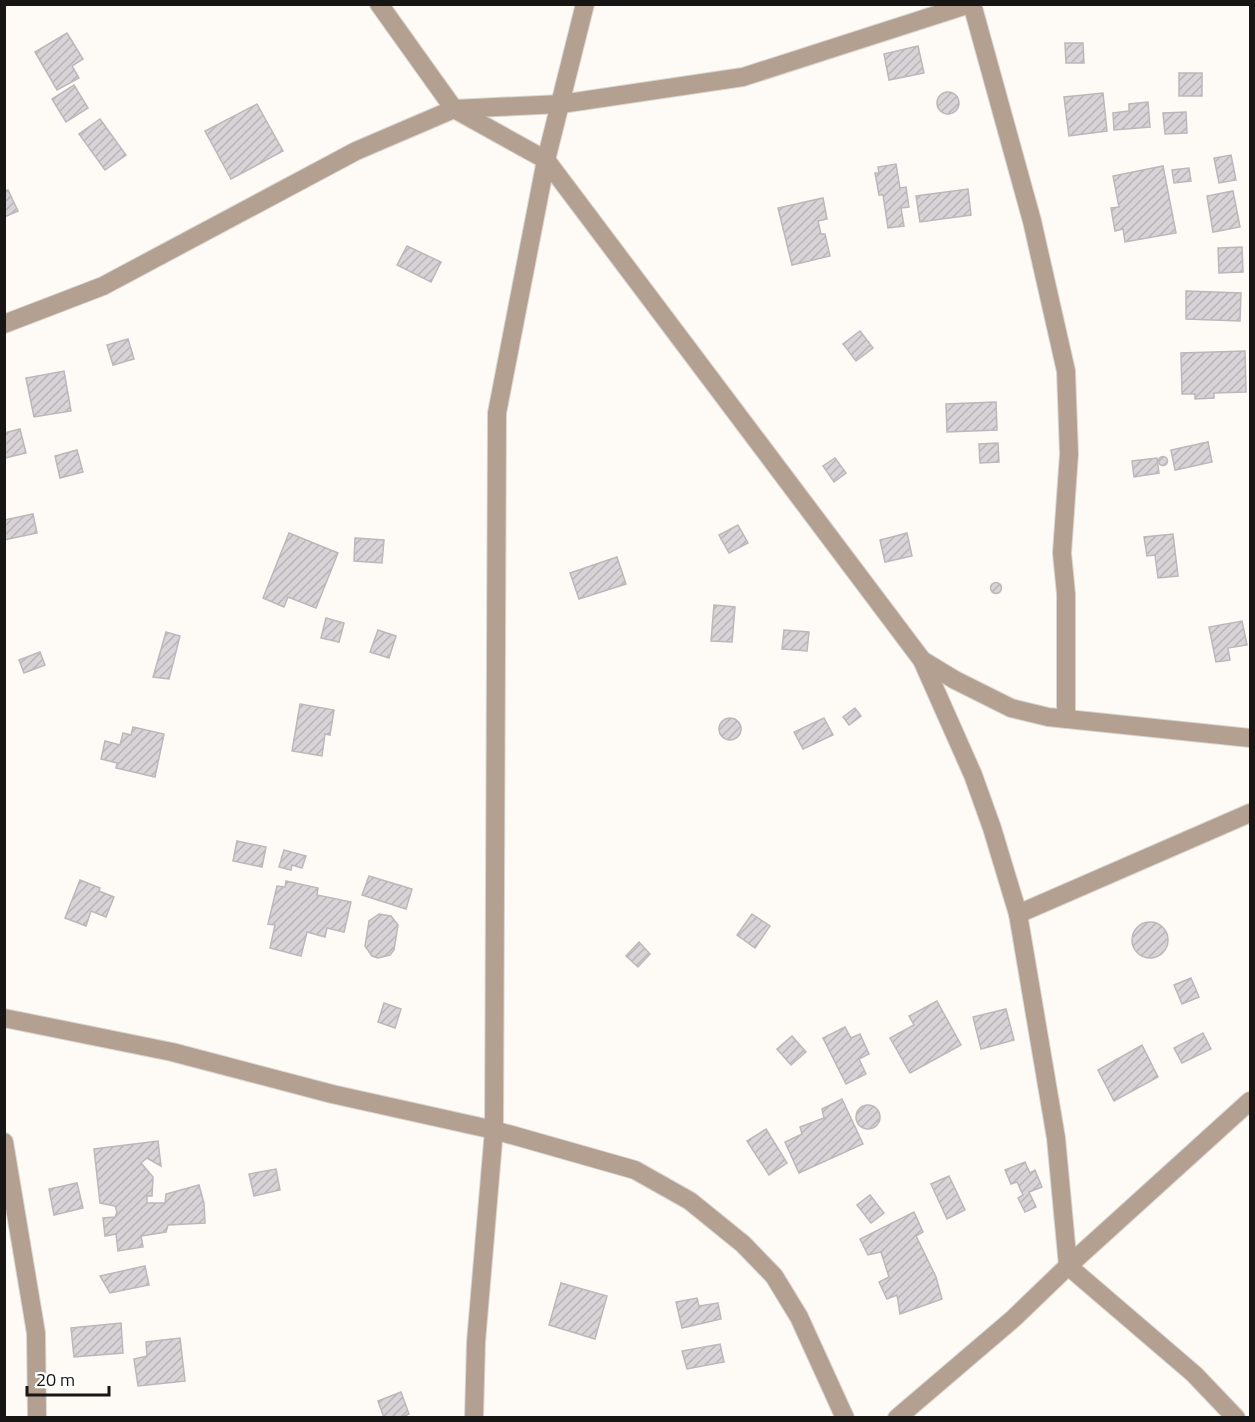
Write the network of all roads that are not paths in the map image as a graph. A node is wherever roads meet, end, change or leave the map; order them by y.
1 (379, 4) edge
2 (585, 4) edge
3 (971, 4) edge
4 (561, 104) junction
5 (454, 109) junction
6 (546, 160) junction
7 (4, 324) edge
8 (922, 660) junction
9 (1066, 718) junction
10 (1251, 738) edge
11 (1251, 813) edge
12 (1018, 914) junction
13 (4, 1018) edge
14 (1251, 1101) edge
15 (494, 1130) junction
16 (4, 1142) edge
17 (1068, 1266) junction
18 (37, 1418) edge
19 (474, 1418) edge
20 (844, 1418) edge
21 (897, 1418) edge
22 (1236, 1418) edge

1 - 5 street
2 - 4 street
3 - 4 street
3 - 9 street
4 - 5 street
4 - 6 street
5 - 6 street
5 - 7 street
6 - 8 street
6 - 15 street
8 - 9 street
8 - 12 street
9 - 10 street
11 - 12 street
12 - 17 street
13 - 15 street
14 - 17 street
15 - 19 street
15 - 20 street
16 - 18 street
17 - 21 street
17 - 22 street

